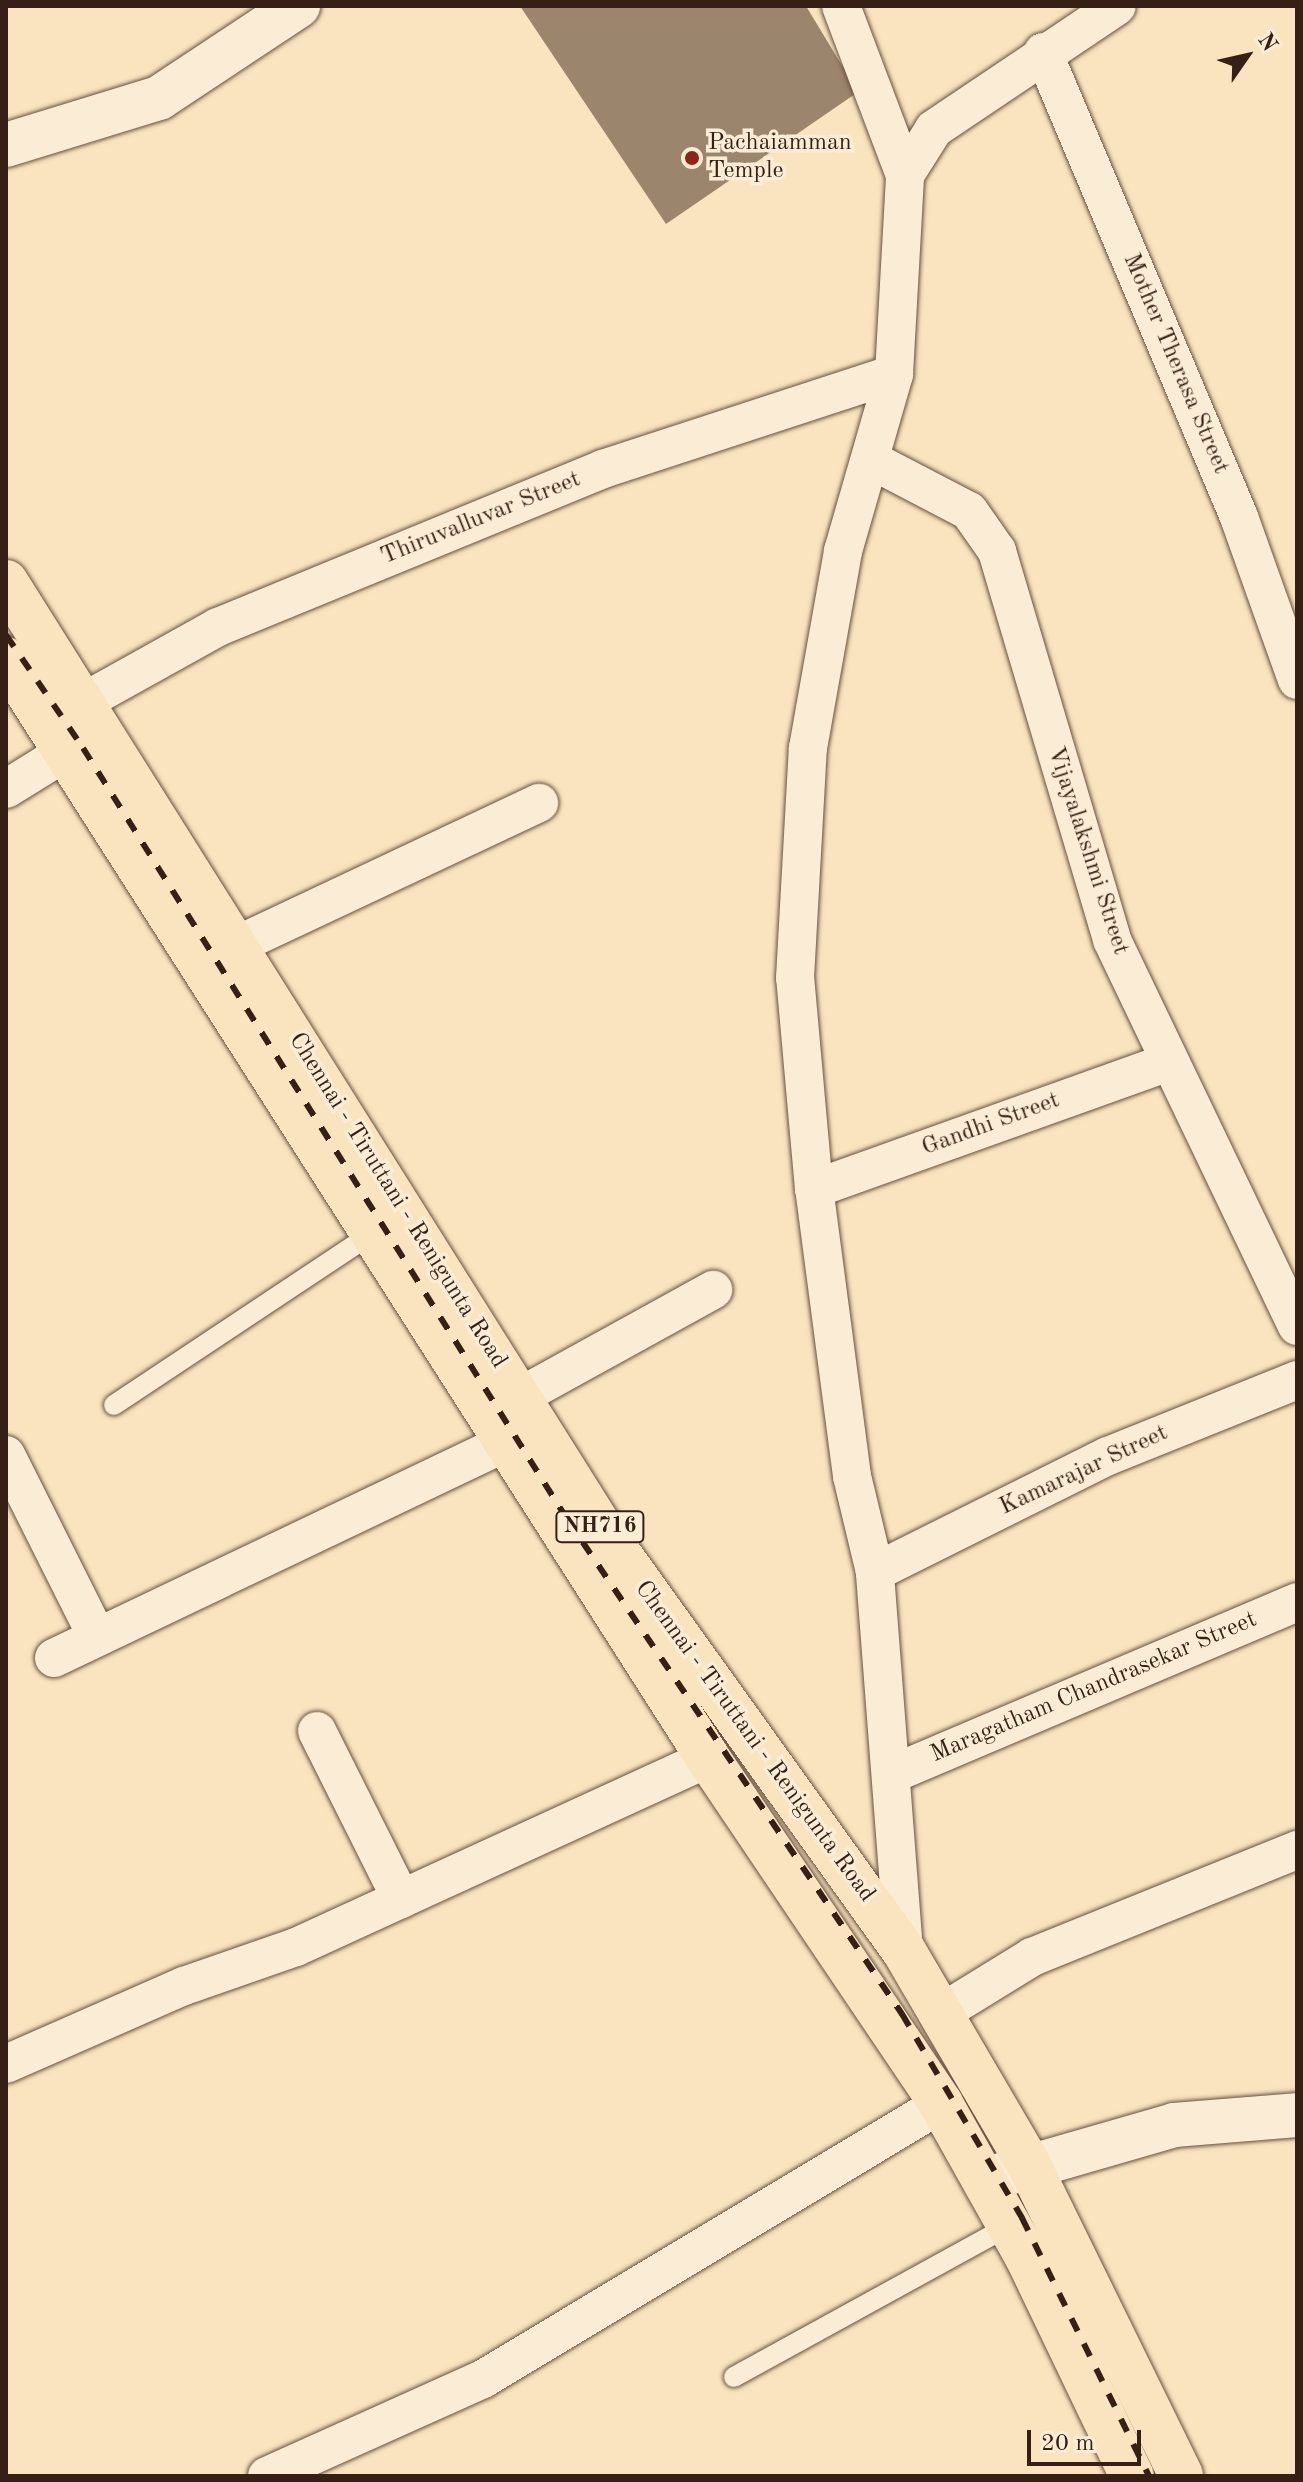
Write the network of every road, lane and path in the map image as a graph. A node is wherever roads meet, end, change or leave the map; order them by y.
1 (298, 6) edge
2 (841, 6) edge
3 (1117, 6) edge
4 (1043, 52) junction
5 (6, 145) edge
6 (905, 175) junction
7 (894, 374) junction
8 (871, 460) junction
9 (6, 582) edge
10 (6, 659) edge
11 (1297, 680) edge
12 (85, 701) junction
13 (69, 750) junction
14 (6, 789) edge
15 (125, 803) junction
16 (539, 803) dead end
17 (237, 945) junction
18 (1168, 1062) junction
19 (814, 1189) junction
20 (373, 1233) junction
21 (713, 1290) dead end
22 (1297, 1326) edge
23 (1297, 1380) edge
24 (519, 1397) junction
25 (114, 1405) dead end
26 (507, 1442) junction
27 (6, 1455) edge
28 (875, 1572) junction
29 (1297, 1602) edge
30 (97, 1637) junction
31 (54, 1658) dead end
32 (317, 1731) dead end
33 (708, 1758) junction
34 (892, 1774) junction
35 (1297, 1850) edge
36 (401, 1899) junction
37 (904, 1951) junction
38 (941, 2013) junction
39 (6, 2064) edge
40 (941, 2104) junction
41 (1297, 2115) edge
42 (1028, 2163) junction
43 (984, 2180) junction
44 (1009, 2226) junction
45 (734, 2377) dead end
46 (267, 2476) edge
47 (1132, 2476) edge
48 (1181, 2476) edge

1 - 5 street
2 - 6 street
3 - 4 street
4 - 6 street
4 - 11 street, Mother Therasa Street
6 - 7 street
7 - 8 street
7 - 12 street, Thiruvalluvar Street
8 - 18 street, Vijayalakshmi Street
8 - 19 street
9 - 12 highway, Chennai - Tiruttani - Renigunta Road / NH716
10 - 13 highway, Chennai - Tiruttani - Renigunta Road / NH716
12 - 15 highway, Chennai - Tiruttani - Renigunta Road / NH716
13 - 14 street
13 - 15 highway, Chennai - Tiruttani - Renigunta Road / NH716
15 - 17 highway, Chennai - Tiruttani - Renigunta Road / NH716
15 - 20 highway, Chennai - Tiruttani - Renigunta Road / NH716
16 - 17 street
17 - 24 highway, Chennai - Tiruttani - Renigunta Road / NH716
18 - 19 street, Gandhi Street
18 - 22 street, Vijayalakshmi Street
19 - 28 street
20 - 25 lane
20 - 26 highway, Chennai - Tiruttani - Renigunta Road / NH716
21 - 24 street
23 - 28 street, Kamarajar Street
24 - 37 highway, Chennai - Tiruttani - Renigunta Road / NH716
26 - 30 street
26 - 33 highway, Chennai - Tiruttani - Renigunta Road / NH716
27 - 30 street
28 - 34 street
29 - 34 street, Maragatham Chandrasekar Street
30 - 31 street
32 - 36 street
33 - 36 street
33 - 40 highway, Chennai - Tiruttani - Renigunta Road / NH716
34 - 37 street
35 - 38 street
36 - 39 street
37 - 38 highway, Chennai - Tiruttani - Renigunta Road / NH716
38 - 42 highway, Chennai - Tiruttani - Renigunta Road / NH716
40 - 43 highway, Chennai - Tiruttani - Renigunta Road / NH716
40 - 46 street
41 - 42 street
42 - 43 street
42 - 48 highway, Chennai - Tiruttani - Renigunta Road / NH716
43 - 44 highway, Chennai - Tiruttani - Renigunta Road / NH716
44 - 45 lane
44 - 47 highway, Chennai - Tiruttani - Renigunta Road / NH716

